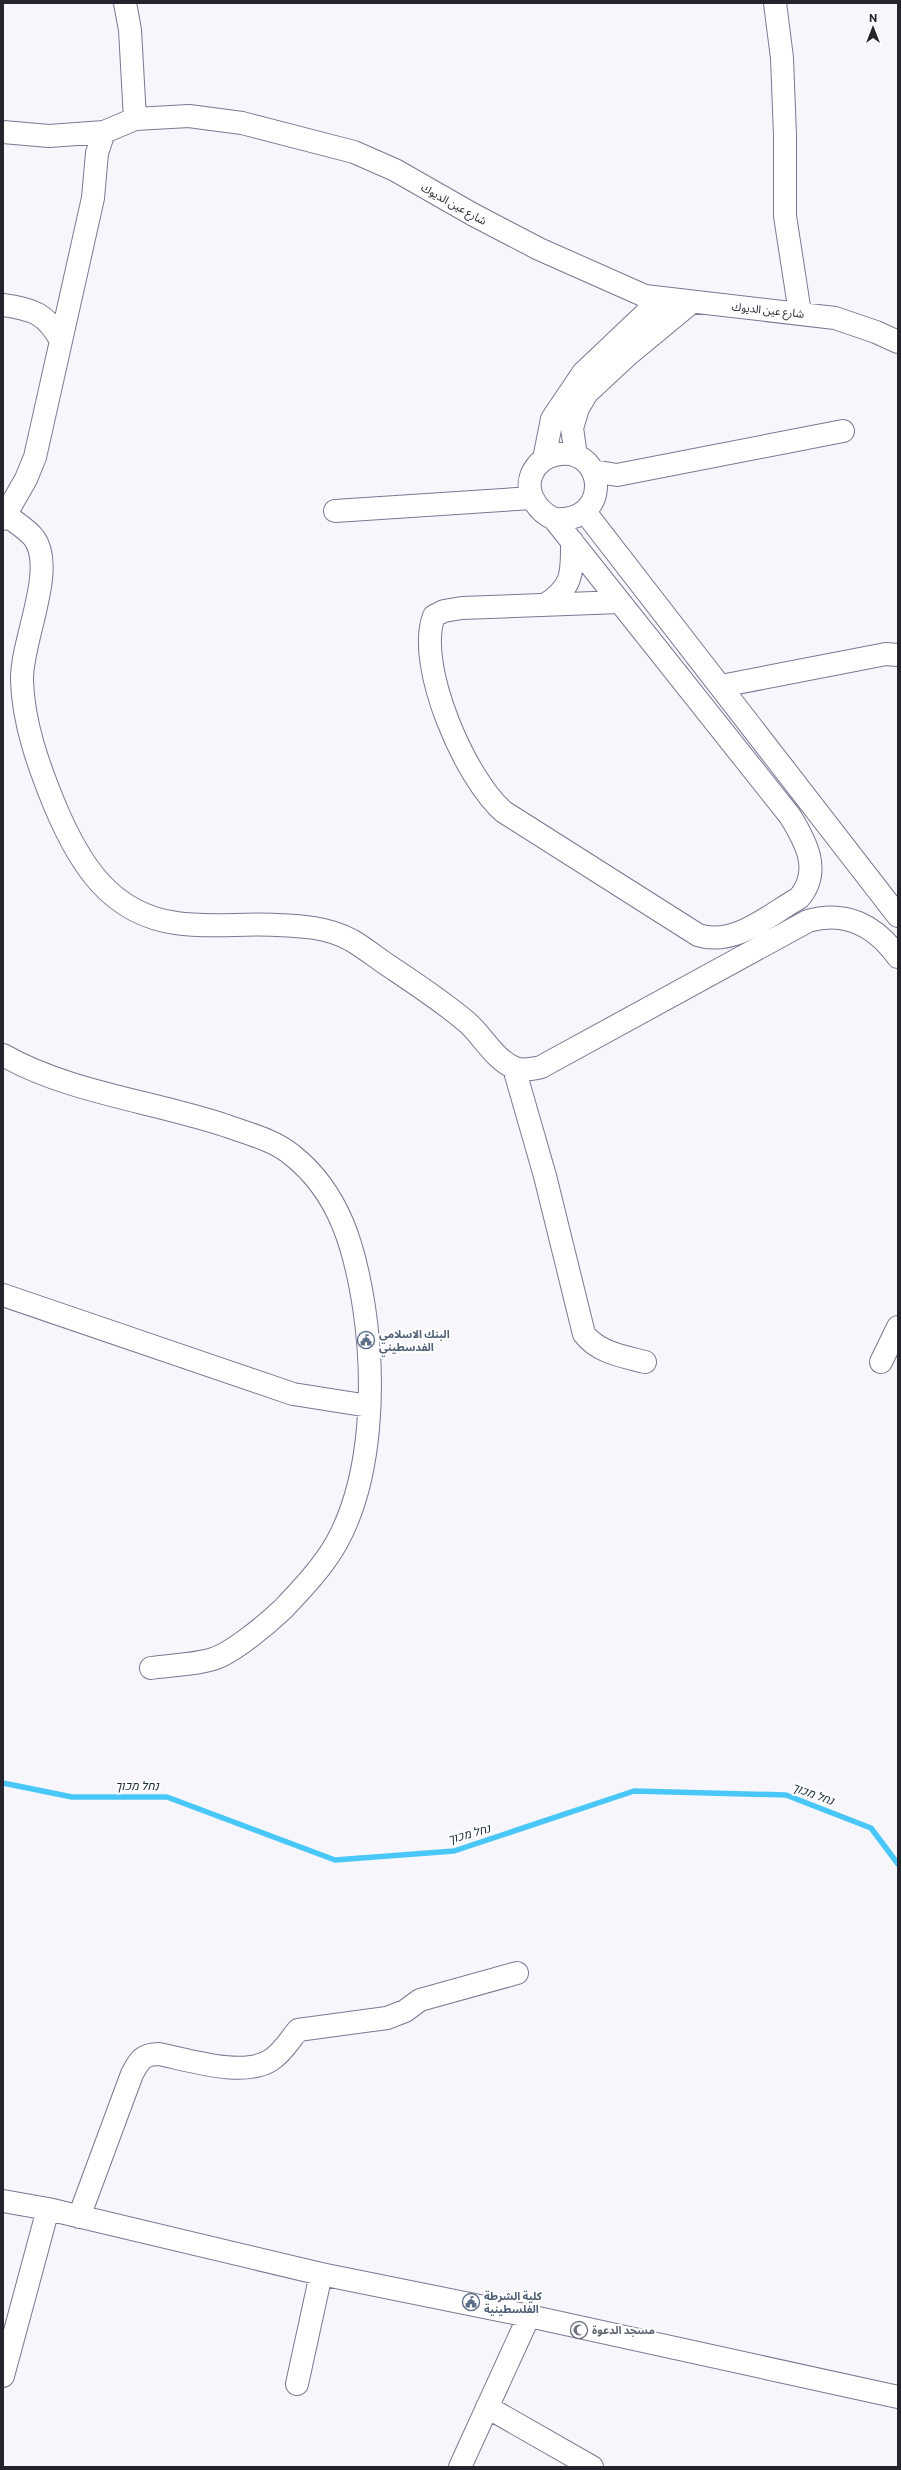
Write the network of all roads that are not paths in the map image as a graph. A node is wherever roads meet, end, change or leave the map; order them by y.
1 (125, 3) edge
2 (775, 3) edge
3 (135, 119) junction
4 (3, 132) edge
5 (104, 132) junction
6 (661, 299) junction
7 (70, 302) junction
8 (692, 302) junction
9 (3, 305) edge
10 (26, 308) junction
11 (800, 313) junction
12 (61, 341) junction
13 (898, 342) edge
14 (843, 431) dead end
15 (576, 456) junction
16 (544, 459) junction
17 (593, 471) junction
18 (532, 498) junction
19 (335, 511) dead end
20 (585, 512) junction
21 (4, 517) edge
22 (554, 519) junction
23 (572, 541) junction
24 (620, 602) junction
25 (545, 605) junction
26 (898, 655) edge
27 (721, 686) junction
28 (898, 916) edge
29 (898, 956) edge
30 (3, 1055) edge
31 (514, 1068) junction
32 (3, 1295) edge
33 (898, 1327) edge
34 (645, 1362) dead end
35 (881, 1362) dead end
36 (369, 1406) junction
37 (151, 1668) dead end
38 (517, 1972) dead end
39 (3, 2201) edge
40 (48, 2209) junction
41 (79, 2217) junction
42 (321, 2274) junction
43 (528, 2316) junction
44 (3, 2376) edge
45 (297, 2384) dead end
46 (898, 2397) edge
47 (487, 2407) junction
48 (460, 2467) edge
49 (592, 2467) edge

1 - 3 street
2 - 11 street
3 - 5 street, شارع عين الديوك
3 - 6 street, شارع عين الديوك
4 - 5 street, شارع عين الديوك
5 - 7 street
6 - 8 street, شارع عين الديوك
6 - 16 street
7 - 10 street
7 - 12 street
8 - 11 street, شارع عين الديوك
8 - 15 street
9 - 10 street
10 - 12 street
11 - 13 street, شارع عين الديوك
12 - 21 street
14 - 17 street
15 - 16 street
15 - 17 street
16 - 18 street
17 - 20 street
18 - 19 street
18 - 22 street
20 - 22 street
20 - 27 street
21 - 31 street
22 - 23 street
23 - 24 street
23 - 25 street
24 - 25 street
24 - 25 street
26 - 27 street
27 - 28 street
29 - 31 street
30 - 36 street
31 - 34 street
32 - 36 street
33 - 35 street
36 - 37 street
38 - 41 street
39 - 40 street
40 - 41 street
40 - 44 street
41 - 42 street
42 - 43 street
42 - 45 street
43 - 46 street
43 - 47 street
47 - 48 street
47 - 49 street

